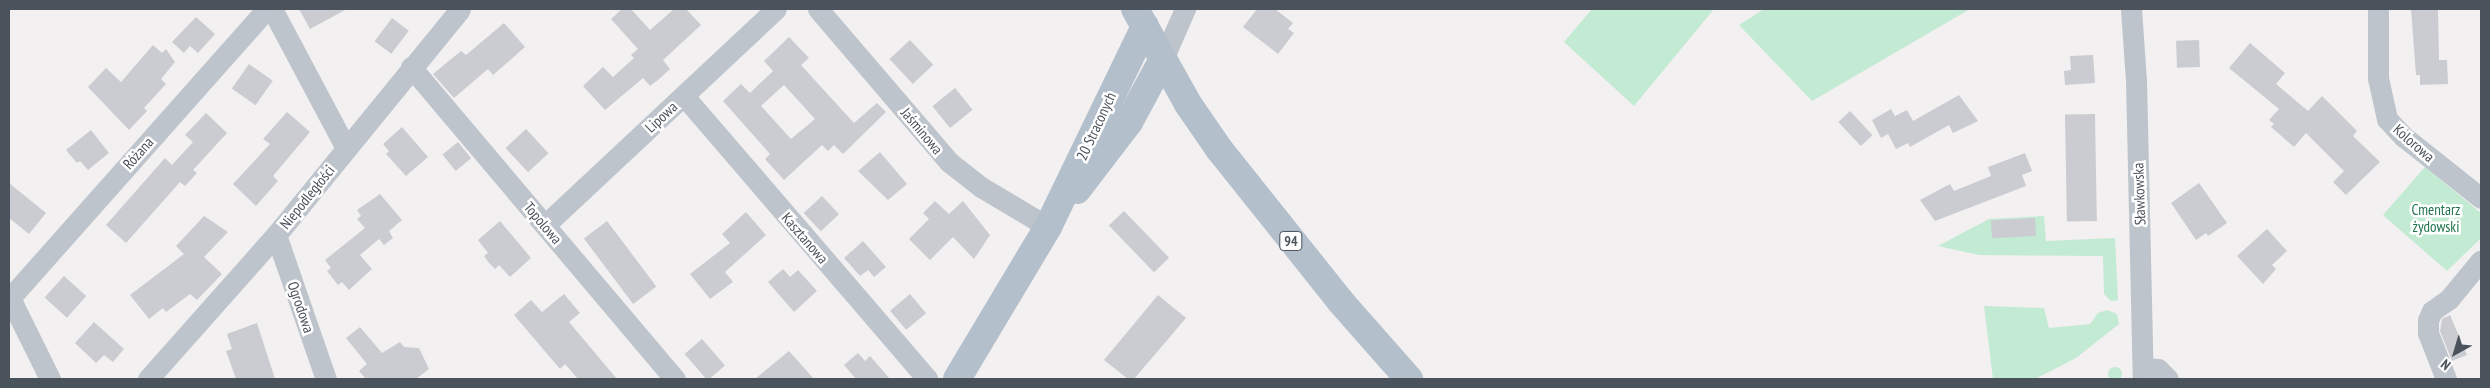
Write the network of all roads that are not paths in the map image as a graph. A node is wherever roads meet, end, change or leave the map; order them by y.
1 (266, 9) edge
2 (272, 9) edge
3 (460, 9) edge
4 (776, 9) edge
5 (818, 9) edge
6 (1185, 9) edge
7 (2131, 9) edge
8 (2378, 9) edge
9 (1145, 14) edge
10 (1163, 59) junction
11 (1126, 64) junction
12 (411, 67) junction
13 (1145, 95) junction
14 (684, 96) junction
15 (346, 148) junction
16 (2481, 198) edge
17 (544, 225) junction
18 (1048, 226) junction
19 (276, 235) junction
20 (2481, 260) edge
21 (9, 297) edge
22 (2143, 373) edge
23 (50, 379) edge
24 (148, 379) edge
25 (326, 379) edge
26 (675, 379) edge
27 (927, 379) edge
28 (957, 379) edge
29 (1409, 379) edge
30 (2168, 379) edge
31 (2446, 379) edge

1 - 21 street, Różana
2 - 15 street
3 - 12 street, Niepodległości
4 - 14 street, Lipowa
5 - 18 street, Jaśminowa
6 - 10 street
7 - 22 street, Sławkowska
8 - 16 street, Kolorowa
9 - 10 main road, 94
9 - 11 main road, 20 Straconych
10 - 13 main road, 20 Straconych
10 - 29 main road, 94
11 - 13 main road
11 - 18 main road, 20 Straconych
12 - 15 street, Niepodległości
12 - 17 street, Topolowa
13 - 18 main road, 20 Straconych
14 - 17 street, Lipowa
14 - 27 street, Kasztanowa
15 - 19 street, Niepodległości
17 - 26 street, Topolowa
18 - 28 main road, 20 Straconych
19 - 24 street, Niepodległości
19 - 25 street, Ogrodowa
20 - 31 street
21 - 23 street
22 - 30 street

